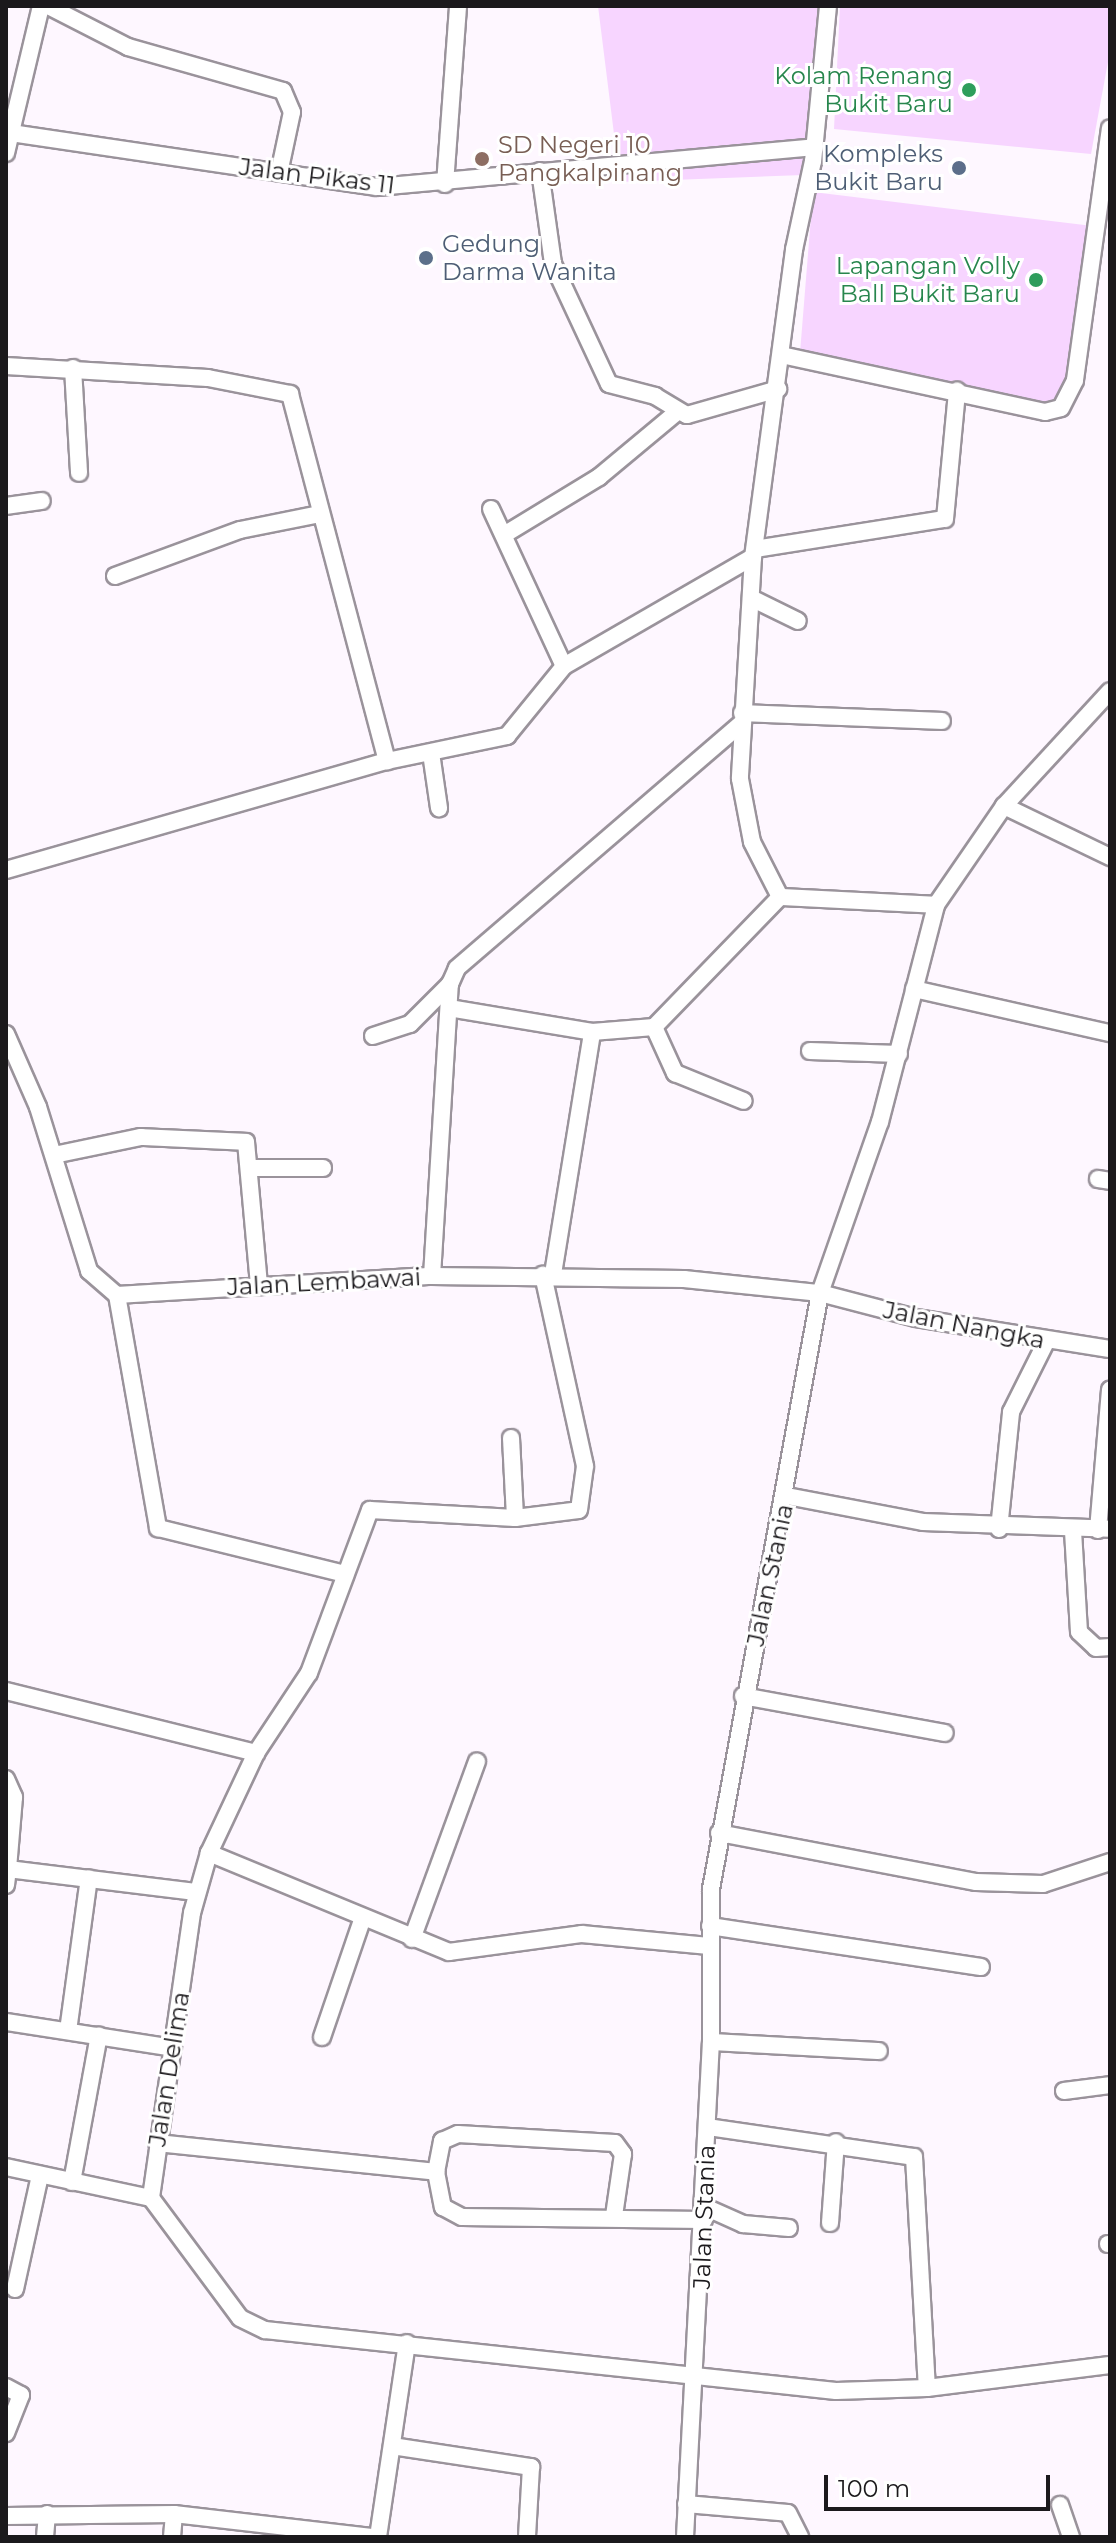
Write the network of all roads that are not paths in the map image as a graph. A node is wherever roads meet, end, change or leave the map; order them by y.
1 (41, 6) edge
2 (48, 6) edge
3 (458, 6) edge
4 (828, 6) edge
5 (1110, 128) edge
6 (11, 133) junction
7 (815, 147) junction
8 (6, 153) edge
9 (540, 171) junction
10 (279, 173) junction
11 (445, 184) junction
12 (786, 356) junction
13 (6, 366) edge
14 (73, 368) junction
15 (778, 389) junction
16 (957, 391) junction
17 (677, 412) junction
18 (79, 473) dead end
19 (42, 501) dead end
20 (6, 506) edge
21 (491, 509) dead end
22 (320, 514) junction
23 (507, 533) junction
24 (754, 553) junction
25 (115, 576) dead end
26 (751, 598) junction
27 (798, 621) dead end
28 (564, 666) junction
29 (1110, 691) edge
30 (742, 719) junction
31 (942, 721) dead end
32 (431, 753) junction
33 (387, 761) junction
34 (1004, 806) junction
35 (439, 808) dead end
36 (1110, 857) edge
37 (6, 870) edge
38 (780, 897) junction
39 (936, 905) junction
40 (450, 984) junction
41 (914, 989) junction
42 (449, 1008) junction
43 (654, 1027) junction
44 (592, 1032) junction
45 (1110, 1033) edge
46 (373, 1036) dead end
47 (7, 1039) edge
48 (810, 1051) dead end
49 (899, 1054) junction
50 (744, 1101) dead end
51 (54, 1155) junction
52 (253, 1168) junction
53 (323, 1168) dead end
54 (548, 1275) junction
55 (432, 1276) junction
56 (259, 1284) junction
57 (820, 1293) junction
58 (117, 1295) junction
59 (1046, 1342) junction
60 (1110, 1349) edge
61 (1110, 1390) edge
62 (511, 1438) dead end
63 (787, 1496) junction
64 (515, 1518) junction
65 (999, 1529) junction
66 (1104, 1530) edge
67 (1073, 1531) junction
68 (345, 1574) junction
69 (1110, 1647) edge
70 (6, 1691) edge
71 (743, 1696) junction
72 (945, 1733) dead end
73 (256, 1753) junction
74 (477, 1761) dead end
75 (6, 1779) edge
76 (719, 1833) junction
77 (209, 1853) junction
78 (1110, 1862) edge
79 (7, 1877) edge
80 (89, 1878) junction
81 (196, 1892) junction
82 (362, 1920) junction
83 (710, 1926) junction
84 (412, 1939) junction
85 (709, 1946) junction
86 (981, 1967) dead end
87 (6, 2022) edge
88 (68, 2031) junction
89 (99, 2035) junction
90 (322, 2037) dead end
91 (711, 2042) junction
92 (173, 2048) junction
93 (879, 2051) dead end
94 (1110, 2085) edge
95 (1064, 2091) dead end
96 (708, 2127) junction
97 (836, 2142) junction
98 (157, 2143) junction
99 (6, 2167) edge
100 (436, 2172) junction
101 (40, 2175) junction
102 (72, 2182) junction
103 (151, 2198) junction
104 (704, 2214) junction
105 (614, 2216) junction
106 (830, 2223) dead end
107 (789, 2228) dead end
108 (15, 2289) dead end
109 (407, 2343) junction
110 (1110, 2365) edge
111 (697, 2377) junction
112 (6, 2387) edge
113 (927, 2388) junction
114 (6, 2433) edge
115 (392, 2446) junction
116 (686, 2504) junction
117 (1060, 2505) dead end
118 (47, 2514) junction
119 (174, 2514) junction
120 (6, 2516) edge
121 (316, 2532) edge
122 (45, 2537) edge
123 (172, 2537) edge
124 (376, 2537) edge
125 (527, 2537) edge
126 (685, 2537) edge
127 (800, 2537) edge
128 (1071, 2537) edge

1 - 6 street
2 - 10 street
3 - 11 street
4 - 7 street
5 - 16 street
6 - 8 street
6 - 10 street, Jalan Pikas 11
7 - 9 street, Jalan Pikas 11
7 - 12 street
9 - 11 street, Jalan Pikas 11
9 - 17 street
10 - 11 street, Jalan Pikas 11
12 - 15 street
12 - 16 street
13 - 14 street
14 - 18 street
14 - 22 street
15 - 17 street
15 - 24 street
16 - 24 street
17 - 23 street
19 - 20 street
21 - 23 street
22 - 25 street
22 - 33 street
23 - 28 street
24 - 26 street
24 - 28 street
26 - 27 street
26 - 30 street
28 - 32 street
29 - 34 street, Jalan Stania
30 - 31 street
30 - 38 street
30 - 40 street
32 - 33 street
32 - 35 street
33 - 37 street
34 - 36 street
34 - 39 street, Jalan Stania
38 - 39 street
38 - 43 street
39 - 41 street, Jalan Stania
40 - 42 street
40 - 46 street
41 - 45 street
41 - 49 street, Jalan Stania
42 - 44 street
42 - 55 street
43 - 44 street
43 - 50 street
44 - 54 street
47 - 51 street
48 - 49 street
49 - 57 street, Jalan Stania
51 - 52 street
51 - 58 street
52 - 53 street
52 - 56 street
54 - 55 street, Jalan Lembawai
54 - 57 street, Jalan Lembawai
54 - 64 street
55 - 56 street, Jalan Lembawai
56 - 58 street, Jalan Lembawai
57 - 59 street, Jalan Nangka
57 - 63 street, Jalan Stania
58 - 68 street
59 - 60 street, Jalan Nangka
59 - 65 street
61 - 66 street
62 - 64 street
63 - 65 street
63 - 71 street, Jalan Stania
64 - 68 street, Jalan Delima
65 - 67 street
66 - 67 street
67 - 69 street
68 - 73 street, Jalan Delima
70 - 73 street
71 - 72 street
71 - 76 street, Jalan Stania
73 - 77 street, Jalan Delima
74 - 84 street
75 - 79 street
76 - 78 street
76 - 83 street, Jalan Stania
77 - 81 street, Jalan Delima
77 - 82 street
79 - 80 street
80 - 81 street
80 - 88 street
81 - 92 street, Jalan Delima
82 - 84 street
82 - 90 street
83 - 85 street, Jalan Stania
83 - 86 street
84 - 85 street
85 - 91 street, Jalan Stania
87 - 88 street
88 - 89 street
89 - 92 street
89 - 102 street
91 - 93 street
91 - 96 street, Jalan Stania
92 - 98 street, Jalan Delima
94 - 95 street
96 - 97 street
96 - 104 street, Jalan Stania
97 - 106 street
97 - 113 street
98 - 100 street
98 - 103 street, Jalan Delima
99 - 101 street
100 - 105 street
100 - 105 street
101 - 102 street
101 - 108 street
102 - 103 street
103 - 109 street
104 - 105 street
104 - 107 street
104 - 111 street, Jalan Stania
109 - 111 street
109 - 115 street
110 - 113 street
111 - 113 street
111 - 116 street, Jalan Stania
112 - 114 street
115 - 124 street
115 - 125 street
116 - 126 street, Jalan Stania
116 - 127 street
117 - 128 street
118 - 119 street
118 - 120 street
118 - 122 street
119 - 121 street
119 - 123 street
121 - 124 street

